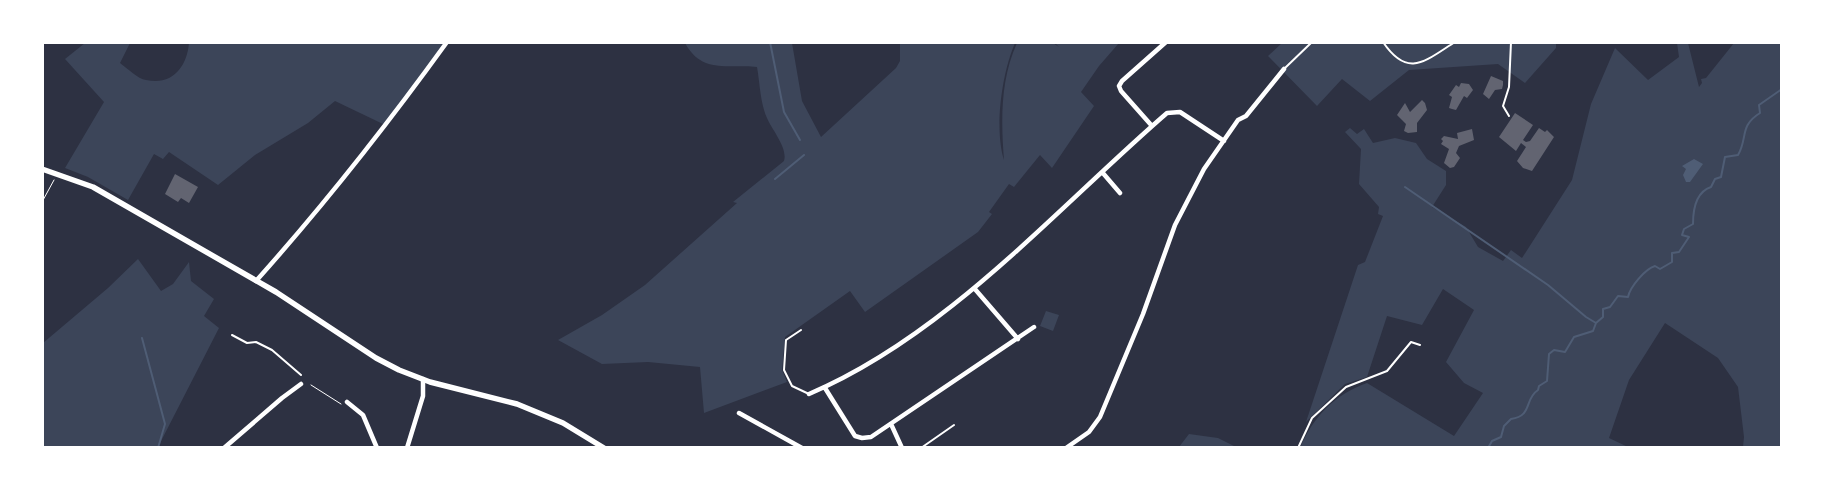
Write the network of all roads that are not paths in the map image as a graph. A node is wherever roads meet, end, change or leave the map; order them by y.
1 (447, 42) edge
2 (1166, 42) edge
3 (1312, 42) edge
4 (1383, 42) edge
5 (1455, 42) edge
6 (1511, 42) edge
7 (1284, 69) joint
8 (1509, 116) dead end
9 (1152, 126) junction
10 (1224, 141) junction
11 (42, 169) edge
12 (1102, 172) junction
13 (1120, 193) dead end
14 (256, 281) junction
15 (974, 288) junction
16 (1034, 327) dead end
17 (801, 330) dead end
18 (232, 335) dead end
19 (1018, 339) junction
20 (1420, 345) dead end
21 (300, 375) dead end
22 (423, 379) junction
23 (301, 384) dead end
24 (824, 388) junction
25 (809, 394) joint
26 (347, 402) road end
27 (739, 413) dead end
28 (890, 424) junction
29 (954, 425) dead end
30 (224, 448) edge
31 (377, 448) edge
32 (407, 448) edge
33 (604, 448) edge
34 (802, 448) edge
35 (902, 448) edge
36 (921, 448) edge
37 (1066, 448) edge
38 (1298, 448) edge

1 - 14 street
2 - 9 street
3 - 7 lane
4 - 5 lane
6 - 8 lane
7 - 10 street
9 - 10 street
9 - 12 street
10 - 37 street
11 - 14 main road
12 - 13 street
12 - 15 street
14 - 22 main road
15 - 19 street
15 - 24 street
16 - 19 street
17 - 25 lane
18 - 21 lane
19 - 28 street
20 - 38 lane
22 - 32 street
22 - 33 main road
23 - 30 street
24 - 25 street
24 - 28 street
26 - 31 street
27 - 34 street
28 - 35 street
29 - 36 lane

